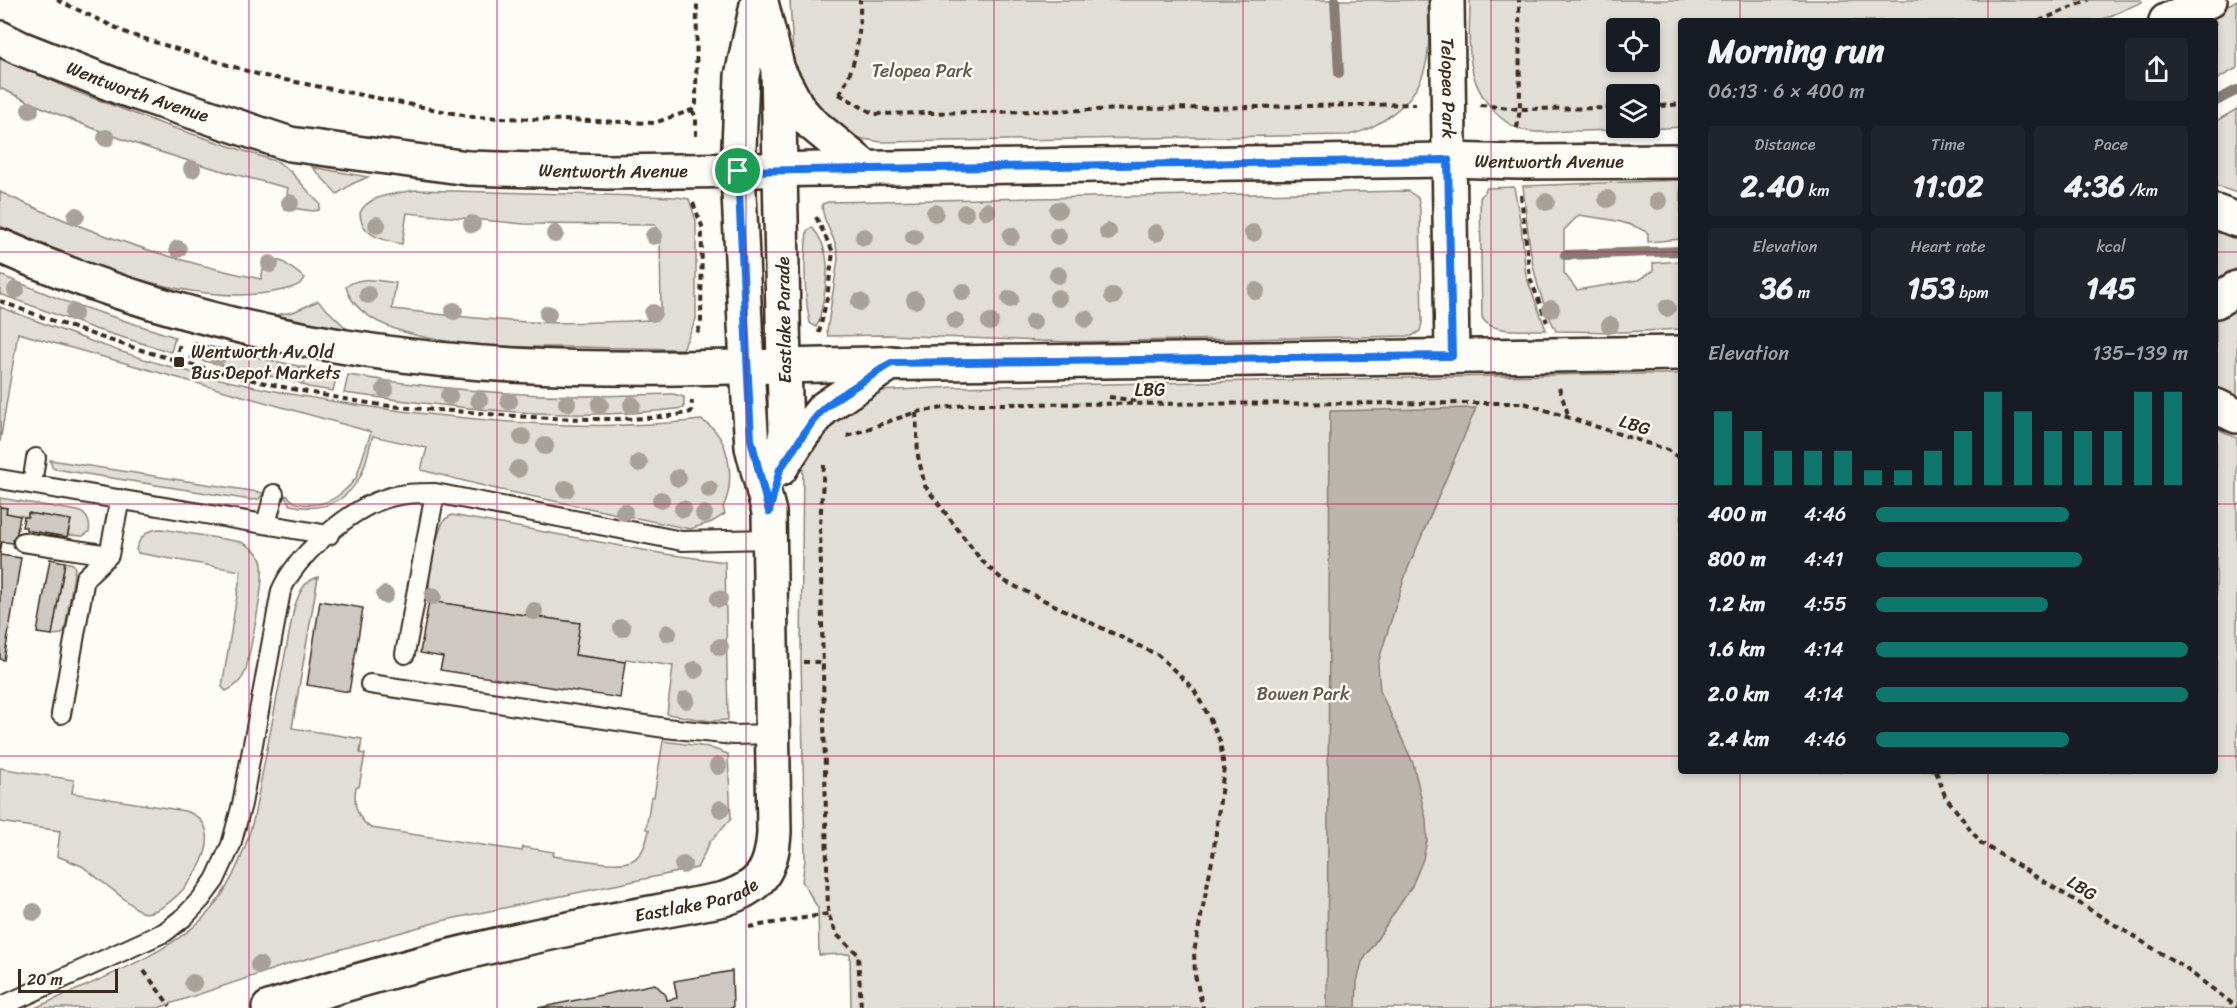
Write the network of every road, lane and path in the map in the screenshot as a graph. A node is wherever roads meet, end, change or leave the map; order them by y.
1 (57, 0) edge
2 (697, 0) edge
3 (759, 0) edge
4 (860, 0) edge
5 (1447, 0) edge
6 (1519, 0) edge
7 (2089, 0) edge
8 (2210, 0) edge
9 (2046, 18) edge
10 (2172, 18) edge
11 (0, 38) edge
12 (778, 70) junction
13 (1450, 103) junction
14 (1678, 104) edge
15 (1660, 106) edge
16 (1606, 108) edge
17 (1520, 109) junction
18 (692, 110) junction
19 (697, 126) dead end
20 (1517, 127) dead end
21 (1448, 160) junction
22 (1678, 161) edge
23 (867, 169) junction
24 (782, 170) junction
25 (738, 171) junction
26 (1521, 188) dead end
27 (693, 203) dead end
28 (813, 210) dead end
29 (2218, 213) edge
30 (2237, 220) edge
31 (0, 246) edge
32 (2237, 288) edge
33 (2218, 300) edge
34 (0, 301) edge
35 (820, 330) dead end
36 (1550, 333) dead end
37 (181, 340) dead end
38 (694, 341) dead end
39 (1678, 354) edge
40 (1452, 356) junction
41 (175, 361) junction
42 (891, 363) junction
43 (747, 367) junction
44 (784, 367) junction
45 (1558, 385) dead end
46 (2218, 407) edge
47 (691, 412) dead end
48 (916, 412) junction
49 (2237, 416) edge
50 (1569, 417) junction
51 (845, 436) dead end
52 (1678, 457) edge
53 (36, 458) dead end
54 (825, 462) dead end
55 (780, 469) junction
56 (0, 479) edge
57 (32, 484) junction
58 (435, 493) junction
59 (274, 494) dead end
60 (120, 499) junction
61 (266, 524) junction
62 (770, 525) junction
63 (329, 535) junction
64 (23, 542) dead end
65 (109, 555) junction
66 (405, 654) dead end
67 (801, 662) dead end
68 (824, 662) junction
69 (370, 684) dead end
70 (61, 714) dead end
71 (772, 734) junction
72 (1937, 774) edge
73 (828, 914) junction
74 (748, 927) dead end
75 (127, 949) junction
76 (170, 1006) dead end
77 (0, 1007) edge
78 (2237, 1007) edge
79 (269, 1008) edge
80 (861, 1008) edge
81 (1203, 1008) edge

1 - 18 path
2 - 18 path
3 - 12 main road
3 - 25 main road
4 - 13 path
5 - 13 main road, Telopea Park
6 - 17 path
7 - 9 path
8 - 10 main road
11 - 25 main road, Wentworth Avenue
12 - 23 main road
12 - 24 main road
13 - 17 path
13 - 21 main road, Telopea Park
14 - 15 path
16 - 17 path
17 - 20 path
18 - 19 path
21 - 22 main road, Wentworth Avenue
21 - 23 main road, Wentworth Avenue
21 - 40 main road, Telopea Park
23 - 24 main road, Wentworth Avenue
24 - 25 main road, Wentworth Avenue
24 - 44 main road, Eastlake Parade
25 - 43 main road, Eastlake Parade
26 - 36 path
27 - 38 path
28 - 35 path
29 - 30 main road
31 - 43 main road
32 - 33 main road
34 - 41 path
37 - 41 path
39 - 40 main road
40 - 42 main road
41 - 47 path
42 - 44 main road
42 - 55 main road, Eastlake Parade
43 - 44 main road
43 - 62 main road, Eastlake Parade
44 - 55 main road, Eastlake Parade
45 - 50 path
46 - 49 main road
48 - 50 path, LBG
48 - 51 path, LBG
48 - 81 path
50 - 52 path, LBG
53 - 57 lane
54 - 68 path
55 - 62 main road, Eastlake Parade
56 - 57 lane
57 - 60 lane
58 - 62 lane
58 - 63 lane
58 - 66 lane
59 - 61 lane
60 - 61 lane
60 - 65 lane
61 - 63 lane
62 - 71 main road, Eastlake Parade
63 - 75 lane
64 - 65 lane
65 - 70 lane
67 - 68 path
68 - 73 path
69 - 71 lane
71 - 79 main road, Eastlake Parade
72 - 78 path, LBG
73 - 74 path
73 - 80 path
75 - 76 path
75 - 77 lane

